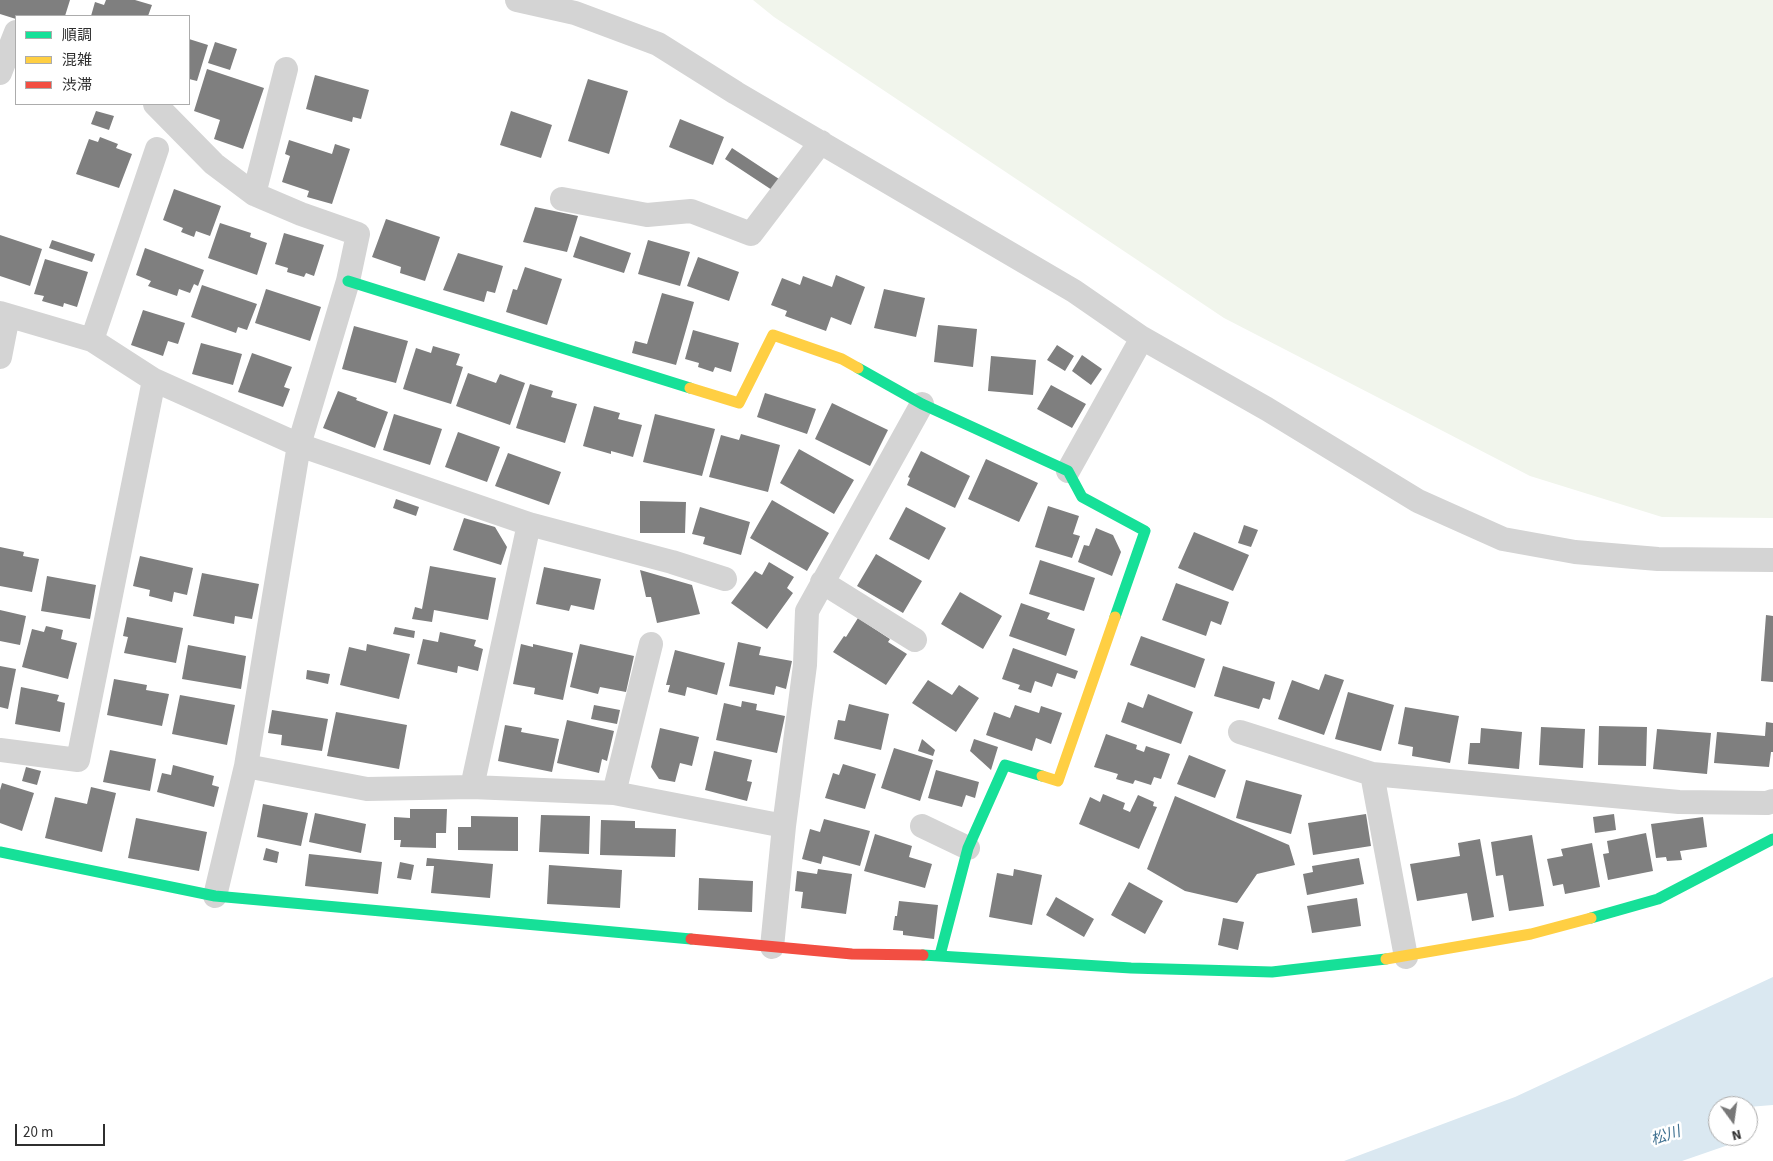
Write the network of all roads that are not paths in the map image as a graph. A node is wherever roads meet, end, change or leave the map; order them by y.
1 (517, 0) edge
2 (15, 35) edge
3 (286, 69) dead end
4 (0, 73) edge
5 (156, 105) edge
6 (821, 142) junction
7 (157, 149) dead end
8 (254, 194) junction
9 (562, 199) dead end
10 (348, 280) junction
11 (4, 314) edge
12 (1142, 338) junction
13 (92, 340) junction
14 (0, 357) edge
15 (154, 380) junction
16 (922, 404) junction
17 (299, 445) junction
18 (1068, 471) junction
19 (530, 524) junction
20 (1773, 560) edge
21 (725, 579) dead end
22 (822, 582) junction
23 (914, 640) dead end
24 (651, 644) dead end
25 (1240, 732) dead end
26 (0, 750) edge
27 (246, 766) junction
28 (1372, 774) junction
29 (472, 786) junction
30 (614, 793) junction
31 (1773, 801) edge
32 (784, 826) junction
33 (922, 826) dead end
34 (1773, 839) edge
35 (968, 848) junction
36 (0, 852) edge
37 (215, 896) junction
38 (772, 946) junction
39 (940, 955) junction
40 (1406, 957) junction

1 - 6 street
2 - 4 street
3 - 8 street
5 - 8 street
6 - 9 street
6 - 12 street
7 - 13 street
8 - 10 street
10 - 16 street
10 - 17 street
11 - 13 street
11 - 14 street
12 - 18 street
12 - 20 street
13 - 15 street
15 - 17 street
15 - 26 street
16 - 18 street
16 - 22 street
17 - 19 street
17 - 27 street
18 - 35 street
19 - 21 street
19 - 29 street
22 - 23 street
22 - 32 street
24 - 30 street
25 - 28 street
27 - 29 street
27 - 37 street
28 - 31 street
28 - 40 street
29 - 30 street
30 - 32 street
32 - 38 street
33 - 35 street
34 - 40 street
35 - 39 street
36 - 37 street
37 - 38 street
38 - 39 street
39 - 40 street

